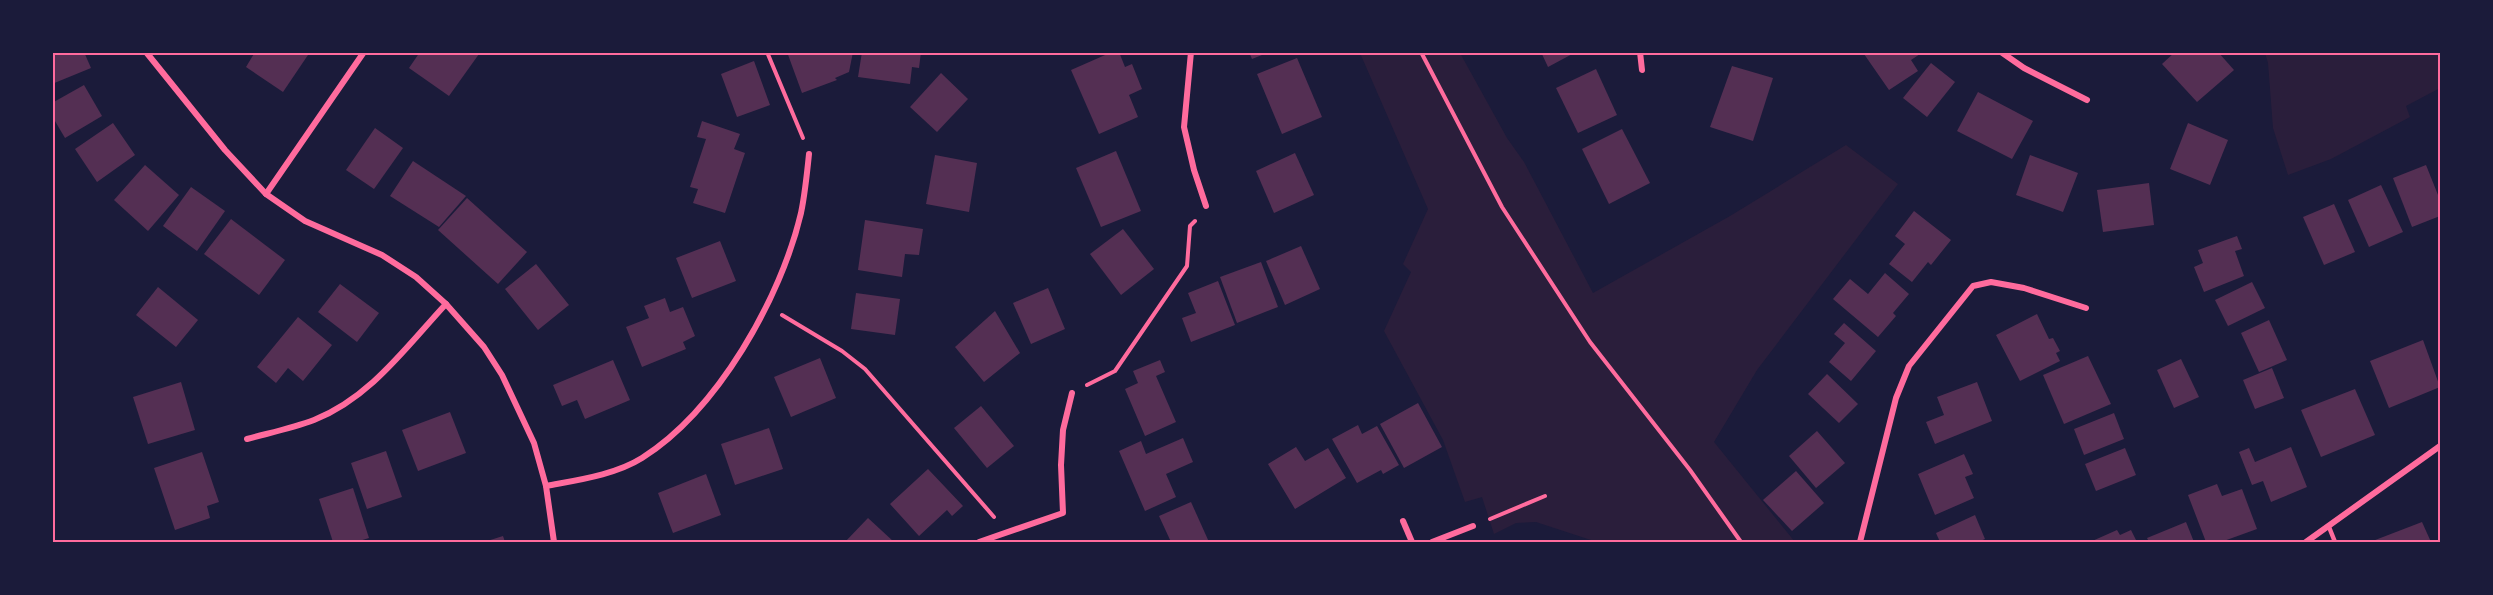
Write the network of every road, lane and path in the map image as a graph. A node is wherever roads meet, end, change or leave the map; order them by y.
1 (146, 52) edge
2 (364, 52) edge
3 (767, 52) edge
4 (1191, 52) edge
5 (1421, 52) edge
6 (1640, 52) edge
7 (2001, 52) edge
8 (1642, 70) dead end
9 (2087, 100) dead end
10 (809, 154) joint
11 (266, 194) junction
12 (1206, 206) joint
13 (446, 304) junction
14 (768, 307) junction
15 (2086, 308) dead end
16 (1072, 393) joint
17 (247, 439) dead end
18 (2440, 446) edge
19 (546, 486) junction
20 (1545, 496) dead end
21 (1403, 521) dead end
22 (1473, 526) joint
23 (2329, 526) junction
24 (1007, 532) junction
25 (554, 543) edge
26 (979, 543) edge
27 (1412, 543) edge
28 (1432, 543) edge
29 (1741, 543) edge
30 (1860, 543) edge
31 (2306, 543) edge
32 (2335, 543) edge

1 - 11 street
2 - 11 street
3 - 10 path
4 - 12 street
5 - 29 path
6 - 8 street
7 - 9 street
10 - 14 street
11 - 13 street
12 - 16 path
13 - 17 street
13 - 19 street
14 - 19 street
14 - 24 path
15 - 30 street
16 - 24 street
18 - 23 street
19 - 25 street
20 - 22 path
21 - 27 street
22 - 28 street
23 - 31 street
23 - 32 lane
24 - 26 street

